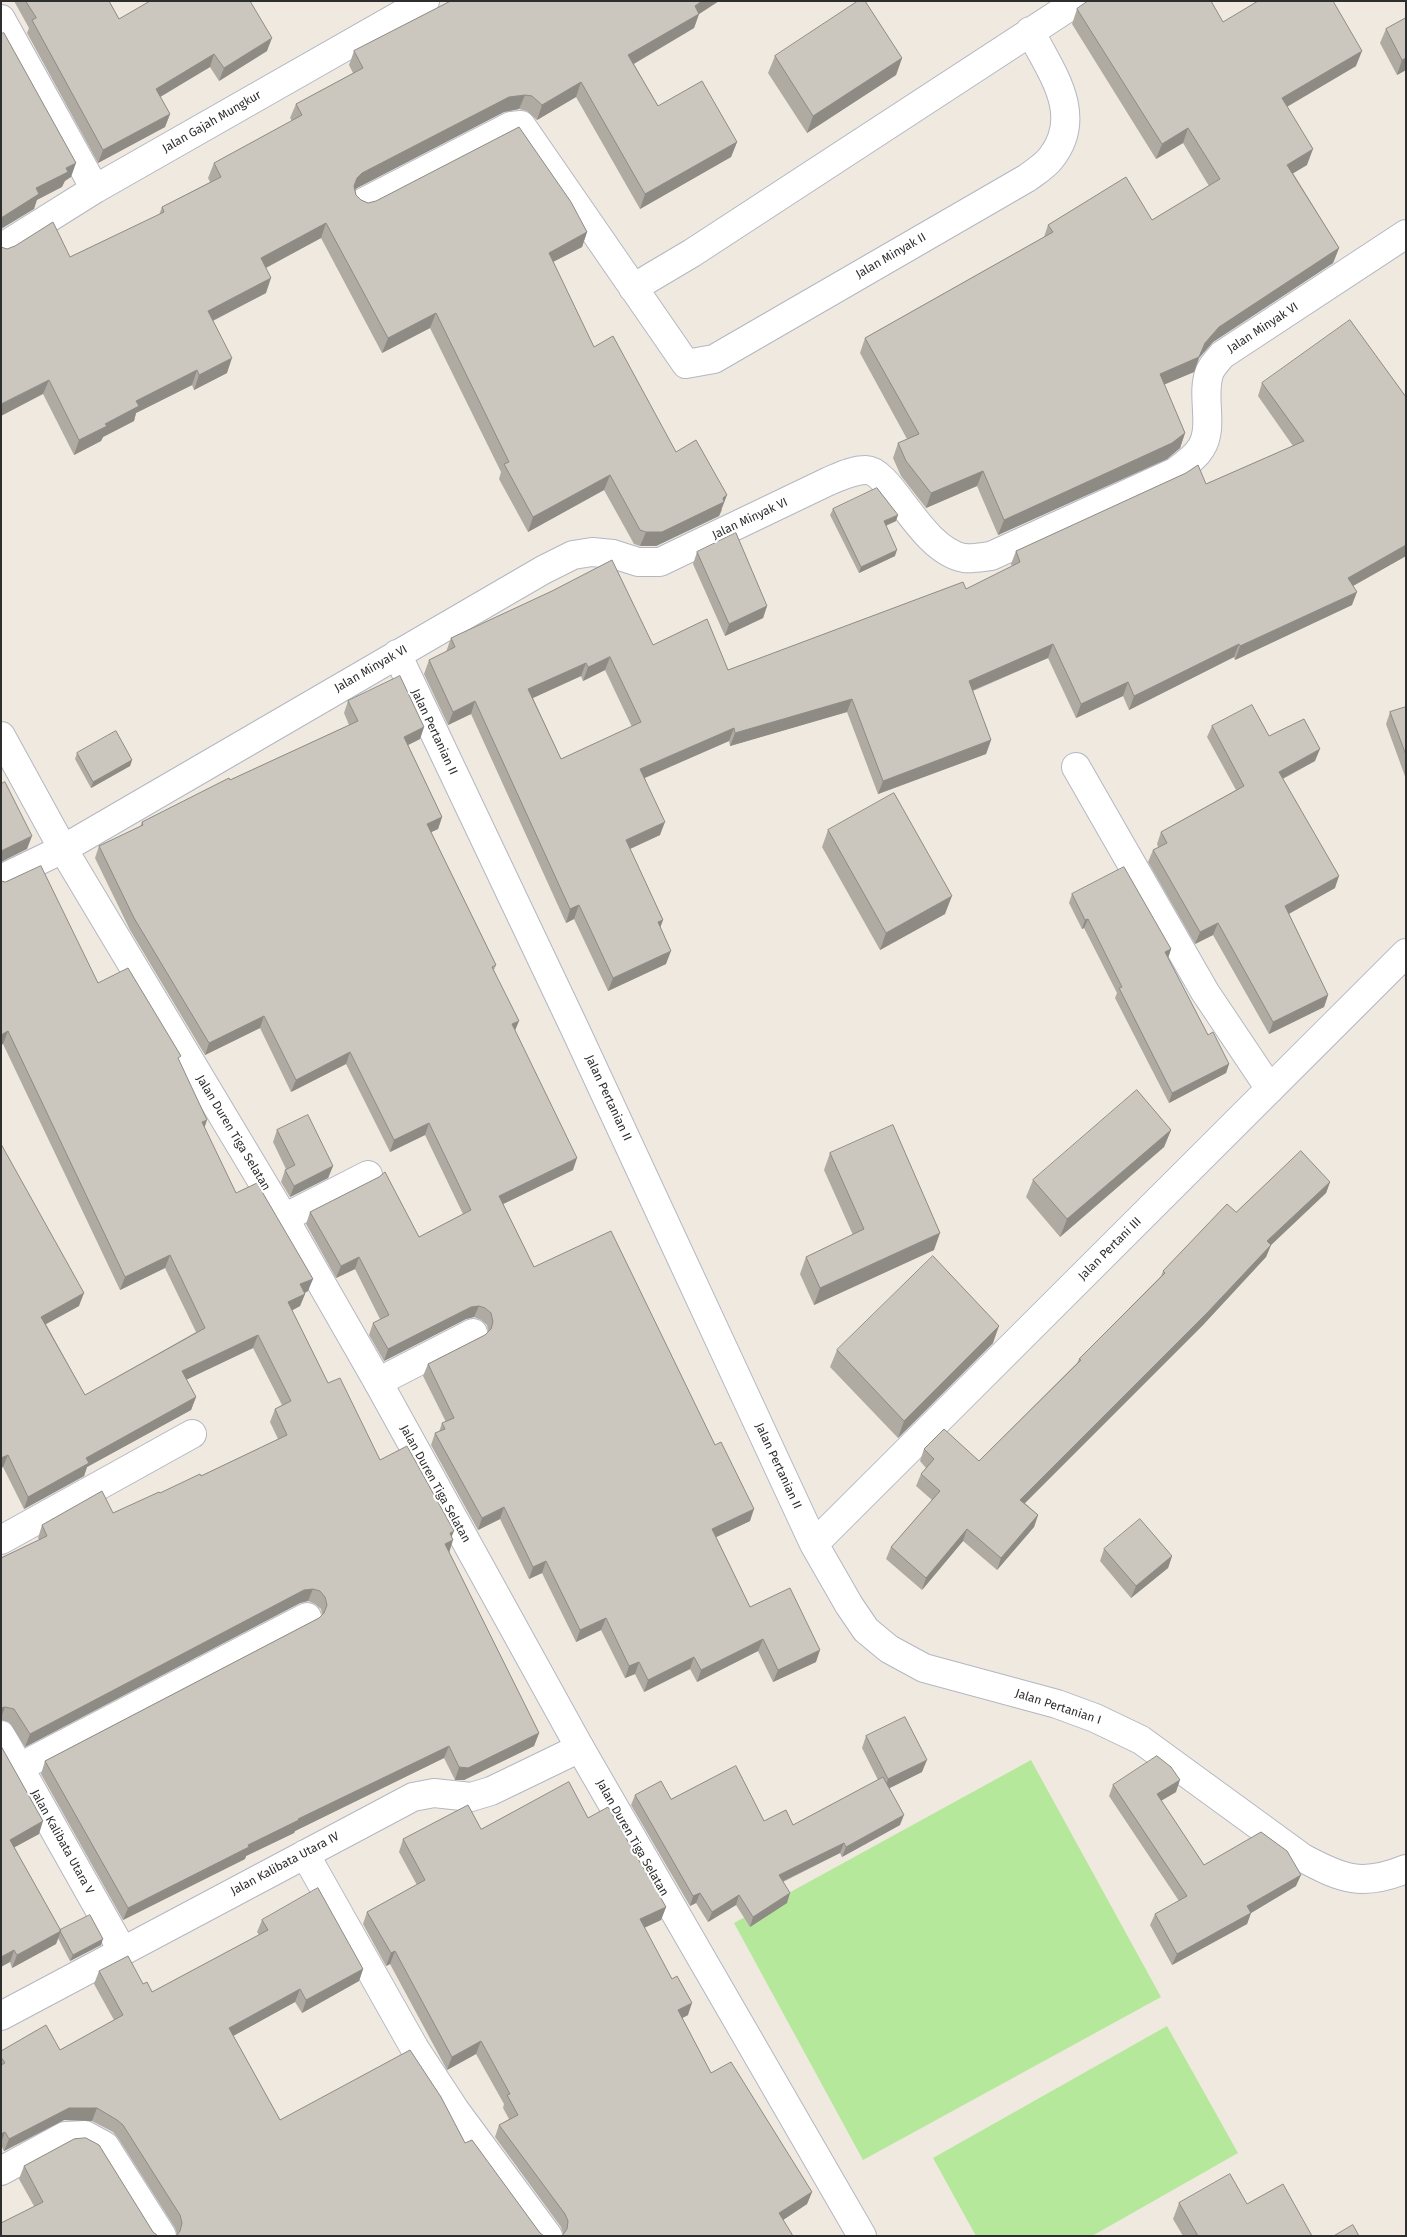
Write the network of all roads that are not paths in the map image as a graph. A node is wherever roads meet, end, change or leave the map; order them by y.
1 (425, 1) edge
2 (1078, 1) edge
3 (1, 19) edge
4 (1030, 31) junction
5 (94, 189) junction
6 (364, 202) edge
7 (1406, 234) edge
8 (1, 248) edge
9 (633, 288) junction
10 (397, 654) junction
11 (1, 736) edge
12 (1076, 767) dead end
13 (63, 849) junction
14 (1, 879) edge
15 (1406, 953) edge
16 (1270, 1089) junction
17 (368, 1175) dead end
18 (284, 1218) junction
19 (473, 1333) dead end
20 (378, 1382) junction
21 (192, 1434) dead end
22 (1, 1540) edge
23 (814, 1544) junction
24 (306, 1617) dead end
25 (1, 1735) edge
26 (580, 1748) junction
27 (20, 1767) junction
28 (305, 1854) junction
29 (1406, 1869) edge
30 (122, 1950) junction
31 (1, 2016) edge
32 (1, 2171) edge
33 (162, 2236) edge
34 (548, 2236) edge
35 (862, 2236) edge

1 - 5 street, Jalan Gajah Mungkur
2 - 4 street
3 - 5 street
4 - 9 street
4 - 9 street, Jalan Minyak II
5 - 8 street, Jalan Gajah Mungkur
6 - 9 street, Jalan Minyak II
7 - 10 street, Jalan Minyak VI
10 - 13 street, Jalan Minyak VI
10 - 23 street, Jalan Pertanian II
11 - 13 street, Jalan Duren Tiga Selatan
12 - 16 street
13 - 14 street, Jalan Minyak VI
13 - 18 street, Jalan Duren Tiga Selatan
15 - 16 street, Jalan Pertani III
16 - 23 street, Jalan Pertani III
17 - 18 street
18 - 20 street, Jalan Duren Tiga Selatan
19 - 20 street
20 - 26 street, Jalan Duren Tiga Selatan
21 - 22 street
23 - 29 street, Jalan Pertanian I
24 - 27 street
25 - 27 street, Jalan Kalibata Utara V
26 - 28 street, Jalan Kalibata Utara IV
26 - 35 street, Jalan Duren Tiga Selatan
27 - 30 street, Jalan Kalibata Utara V
28 - 30 street, Jalan Kalibata Utara IV
28 - 34 street
30 - 31 street, Jalan Kalibata Utara IV
32 - 33 street

